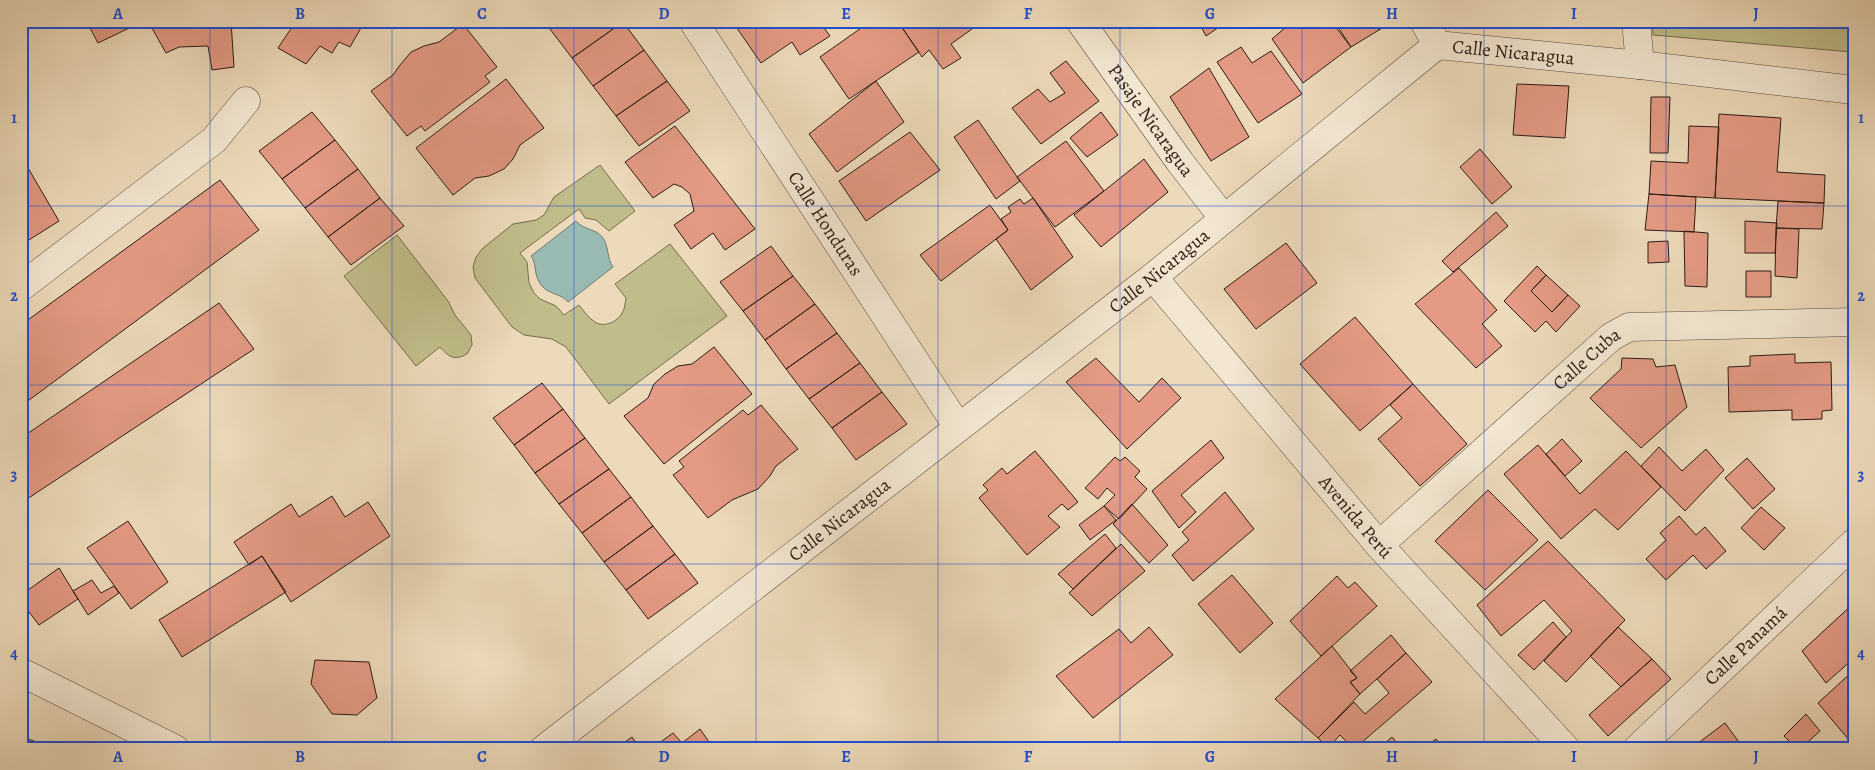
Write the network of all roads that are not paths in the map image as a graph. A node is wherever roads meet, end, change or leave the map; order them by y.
1 (693, 21) edge
2 (1080, 21) edge
3 (1424, 21) edge
4 (1636, 21) edge
5 (1437, 45) junction
6 (1640, 65) junction
7 (1854, 90) edge
8 (246, 101) dead end
9 (1224, 219) junction
10 (1153, 277) junction
11 (21, 288) edge
12 (1854, 322) edge
13 (958, 428) junction
14 (1854, 543) edge
15 (1379, 545) junction
16 (21, 672) edge
17 (175, 749) edge
18 (544, 749) edge
19 (1566, 749) edge
20 (1637, 749) edge

1 - 13 street, Calle Honduras
2 - 9 street, Pasaje Nicaragua
3 - 5 street
4 - 6 street
5 - 6 street, Calle Nicaragua
5 - 9 street, Calle Nicaragua
6 - 7 street, Calle Nicaragua
8 - 11 street
9 - 10 street, Calle Nicaragua
10 - 13 street, Calle Nicaragua
10 - 15 street, Avenida Perú
12 - 15 street, Calle Cuba
13 - 18 street, Calle Nicaragua
14 - 20 street, Calle Panamá
15 - 19 street, Avenida Perú
16 - 17 street

